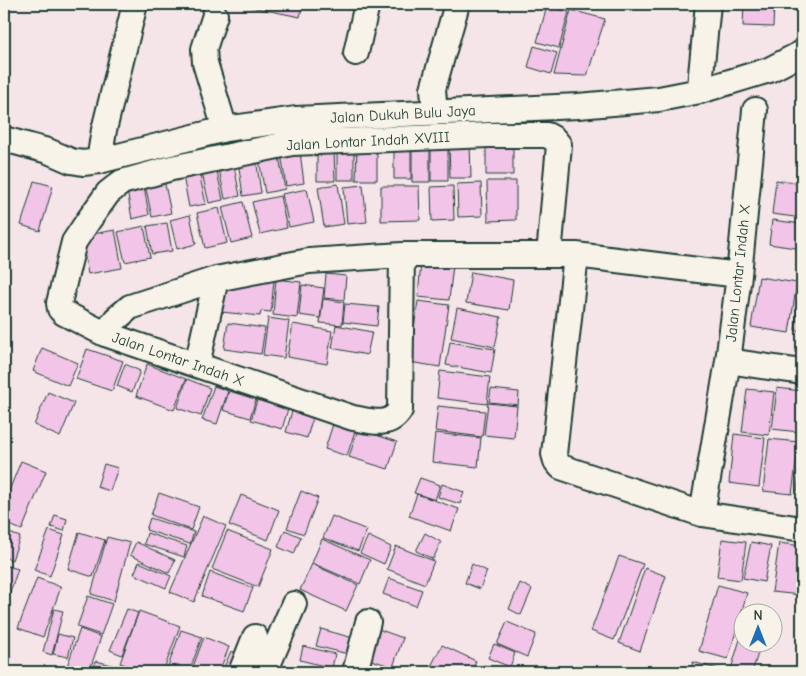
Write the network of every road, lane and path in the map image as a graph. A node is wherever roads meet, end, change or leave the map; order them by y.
1 (135, 4) edge
2 (367, 4) edge
3 (457, 4) edge
4 (708, 4) edge
5 (215, 15) dead end
6 (356, 53) dead end
7 (802, 53) edge
8 (700, 91) junction
9 (756, 110) dead end
10 (435, 113) junction
11 (225, 128) junction
12 (4, 139) edge
13 (99, 161) junction
14 (402, 255) junction
15 (549, 255) junction
16 (576, 256) junction
17 (739, 275) junction
18 (216, 279) junction
19 (105, 334) junction
20 (728, 361) junction
21 (197, 365) junction
22 (802, 372) edge
23 (702, 514) junction
24 (802, 529) edge
25 (294, 604) dead end
26 (368, 622) dead end
27 (255, 637) dead end
28 (241, 672) edge
29 (265, 672) edge
30 (355, 672) edge

1 - 13 street
2 - 6 street
3 - 10 street
4 - 8 street
5 - 11 street
7 - 8 street, Jalan Dukuh Bulu Jaya
8 - 10 street, Jalan Dukuh Bulu Jaya
9 - 17 street, Jalan Lontar Indah X
10 - 11 street, Jalan Dukuh Bulu Jaya
11 - 13 street, Jalan Dukuh Bulu Jaya
12 - 13 street, Jalan Dukuh Bulu Jaya
14 - 15 street, Jalan Lontar Indah X
14 - 18 street, Jalan Lontar Indah X
14 - 21 street, Jalan Lontar Indah X
15 - 16 street, Jalan Lontar Indah X
15 - 19 street, Jalan Lontar Indah XVIII
16 - 17 street, Jalan Lontar Indah X
16 - 23 street
17 - 20 street, Jalan Lontar Indah X
18 - 19 street, Jalan Lontar Indah X
18 - 21 street
19 - 21 street, Jalan Lontar Indah X
20 - 22 street, Jalan Lontar Indah X
20 - 23 street
23 - 24 street
25 - 29 street
26 - 30 street
27 - 28 street

